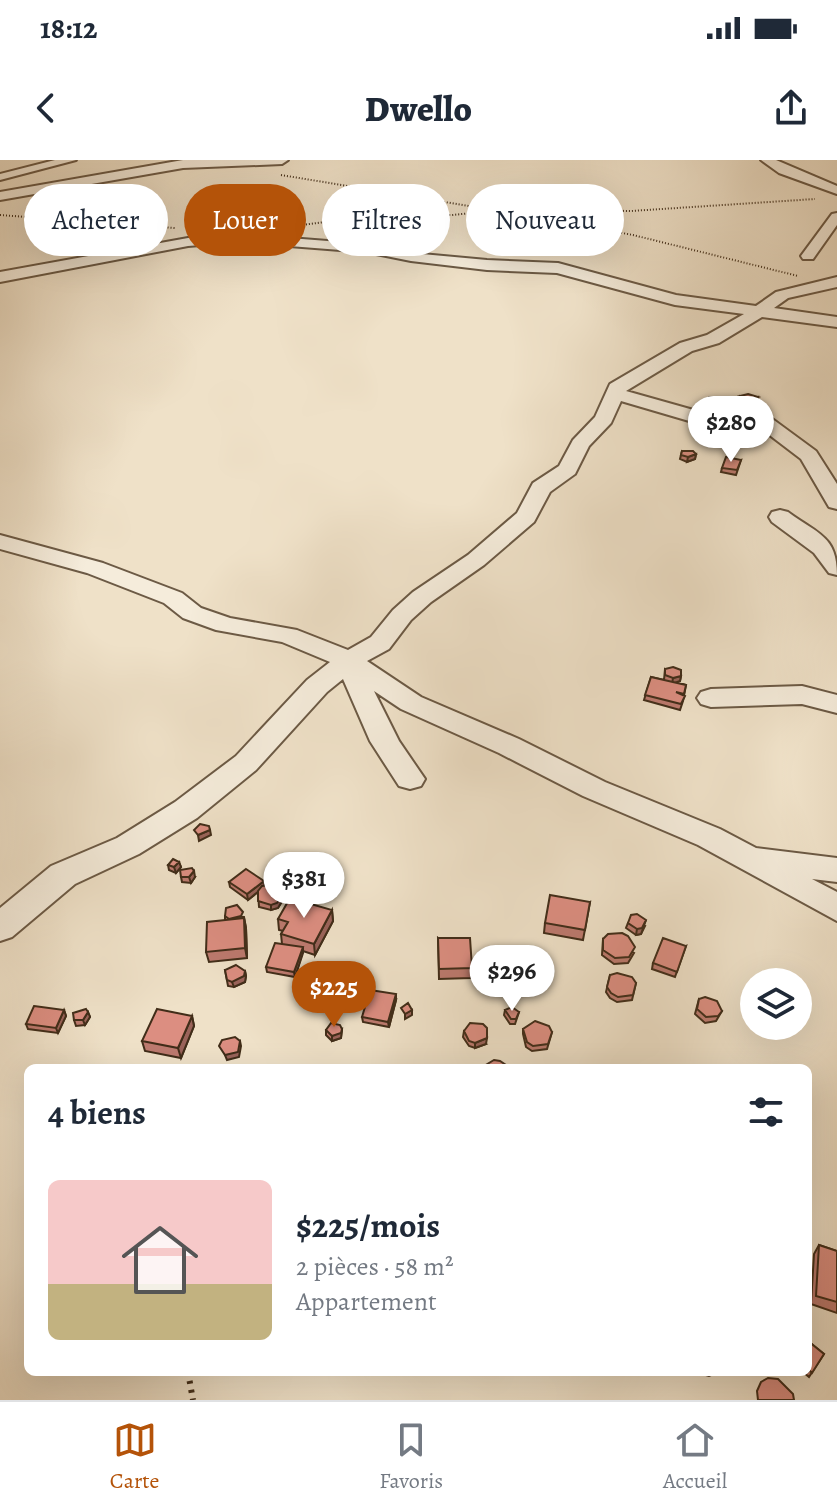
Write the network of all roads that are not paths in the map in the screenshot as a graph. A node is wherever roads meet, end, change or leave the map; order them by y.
1 (70, 160) edge
2 (282, 160) edge
3 (767, 160) edge
4 (0, 177) edge
5 (832, 193) edge
6 (0, 196) edge
7 (837, 217) edge
8 (808, 256) dead end
9 (0, 277) edge
10 (832, 283) edge
11 (756, 311) junction
12 (837, 322) edge
13 (616, 394) junction
14 (837, 502) edge
15 (837, 537) edge
16 (0, 542) edge
17 (837, 568) edge
18 (351, 662) junction
19 (711, 698) dead end
20 (837, 704) edge
21 (410, 779) dead end
22 (748, 859) junction
23 (837, 870) edge
24 (837, 908) edge
25 (0, 927) edge

1 - 4 street
2 - 6 street
3 - 5 street
7 - 8 street
9 - 11 street
10 - 11 street
11 - 12 street
11 - 13 street
13 - 14 street
13 - 18 street
15 - 17 street
16 - 18 street
18 - 21 street
18 - 22 street
18 - 25 street
19 - 20 street
22 - 23 street
22 - 24 street

